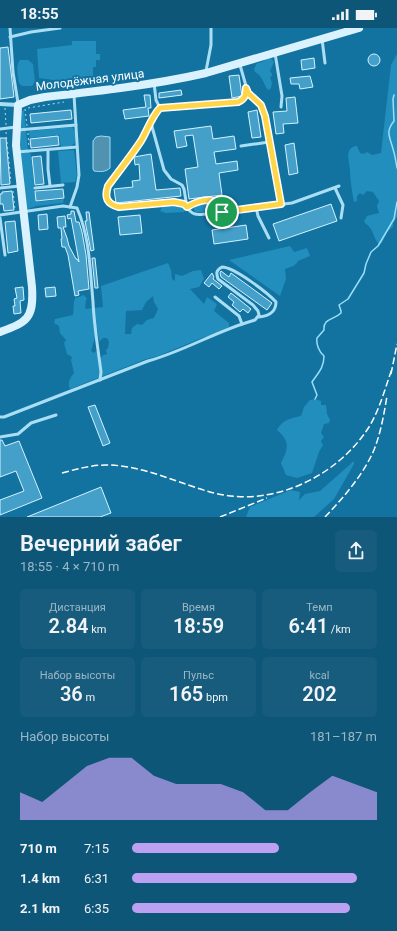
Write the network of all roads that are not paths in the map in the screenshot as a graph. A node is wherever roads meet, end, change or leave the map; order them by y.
1 (10, 28) edge
2 (60, 28) edge
3 (211, 28) edge
4 (359, 28) edge
5 (10, 37) junction
6 (322, 39) junction
7 (275, 52) junction
8 (239, 63) junction
9 (325, 63) dead end
10 (206, 73) junction
11 (154, 83) junction
12 (246, 88) junction
13 (74, 97) junction
14 (0, 104) edge
15 (22, 107) junction
16 (281, 107) dead end
17 (160, 108) junction
18 (151, 124) junction
19 (76, 125) junction
20 (0, 129) edge
21 (16, 129) junction
22 (270, 142) junction
23 (241, 146) dead end
24 (77, 148) junction
25 (48, 150) junction
26 (17, 152) junction
27 (63, 185) dead end
28 (20, 186) junction
29 (50, 186) junction
30 (339, 186) dead end
31 (0, 188) edge
32 (35, 188) dead end
33 (335, 188) junction
34 (281, 204) junction
35 (70, 207) junction
36 (187, 207) junction
37 (256, 207) junction
38 (20, 212) junction
39 (222, 212) junction
40 (0, 215) edge
41 (0, 218) edge
42 (342, 218) dead end
43 (269, 238) dead end
44 (5, 255) dead end
45 (215, 297) dead end
46 (259, 317) junction
47 (242, 324) junction
48 (0, 332) edge
49 (100, 380) junction
50 (56, 415) dead end
51 (0, 417) edge
52 (0, 437) edge

1 - 5 lane
2 - 5 lane
3 - 10 lane
4 - 6 street, Молодёжная улица
5 - 15 lane
6 - 7 street, Молодёжная улица
6 - 9 lane
7 - 8 street, Молодёжная улица
7 - 16 lane
8 - 10 street, Молодёжная улица
8 - 12 lane
10 - 11 street, Молодёжная улица
11 - 13 street, Молодёжная улица
11 - 17 lane
12 - 17 lane
12 - 22 lane
13 - 15 street, Молодёжная улица
13 - 19 lane
14 - 15 street
15 - 21 street
17 - 18 lane
18 - 36 lane
18 - 36 lane
19 - 21 lane
19 - 24 lane
20 - 21 lane
21 - 26 street
22 - 23 lane
22 - 34 lane
24 - 25 lane
24 - 35 lane
25 - 26 lane
25 - 29 lane
26 - 28 street
27 - 29 lane
28 - 31 lane
28 - 38 street
29 - 32 lane
30 - 33 lane
33 - 34 lane
33 - 42 lane
34 - 37 lane
35 - 38 lane
35 - 49 lane
36 - 39 lane
36 - 39 lane
37 - 39 lane
37 - 43 lane
38 - 40 lane
38 - 48 street
41 - 44 lane
45 - 47 lane
46 - 46 lane
46 - 47 lane
47 - 49 lane
49 - 51 lane
50 - 52 lane

